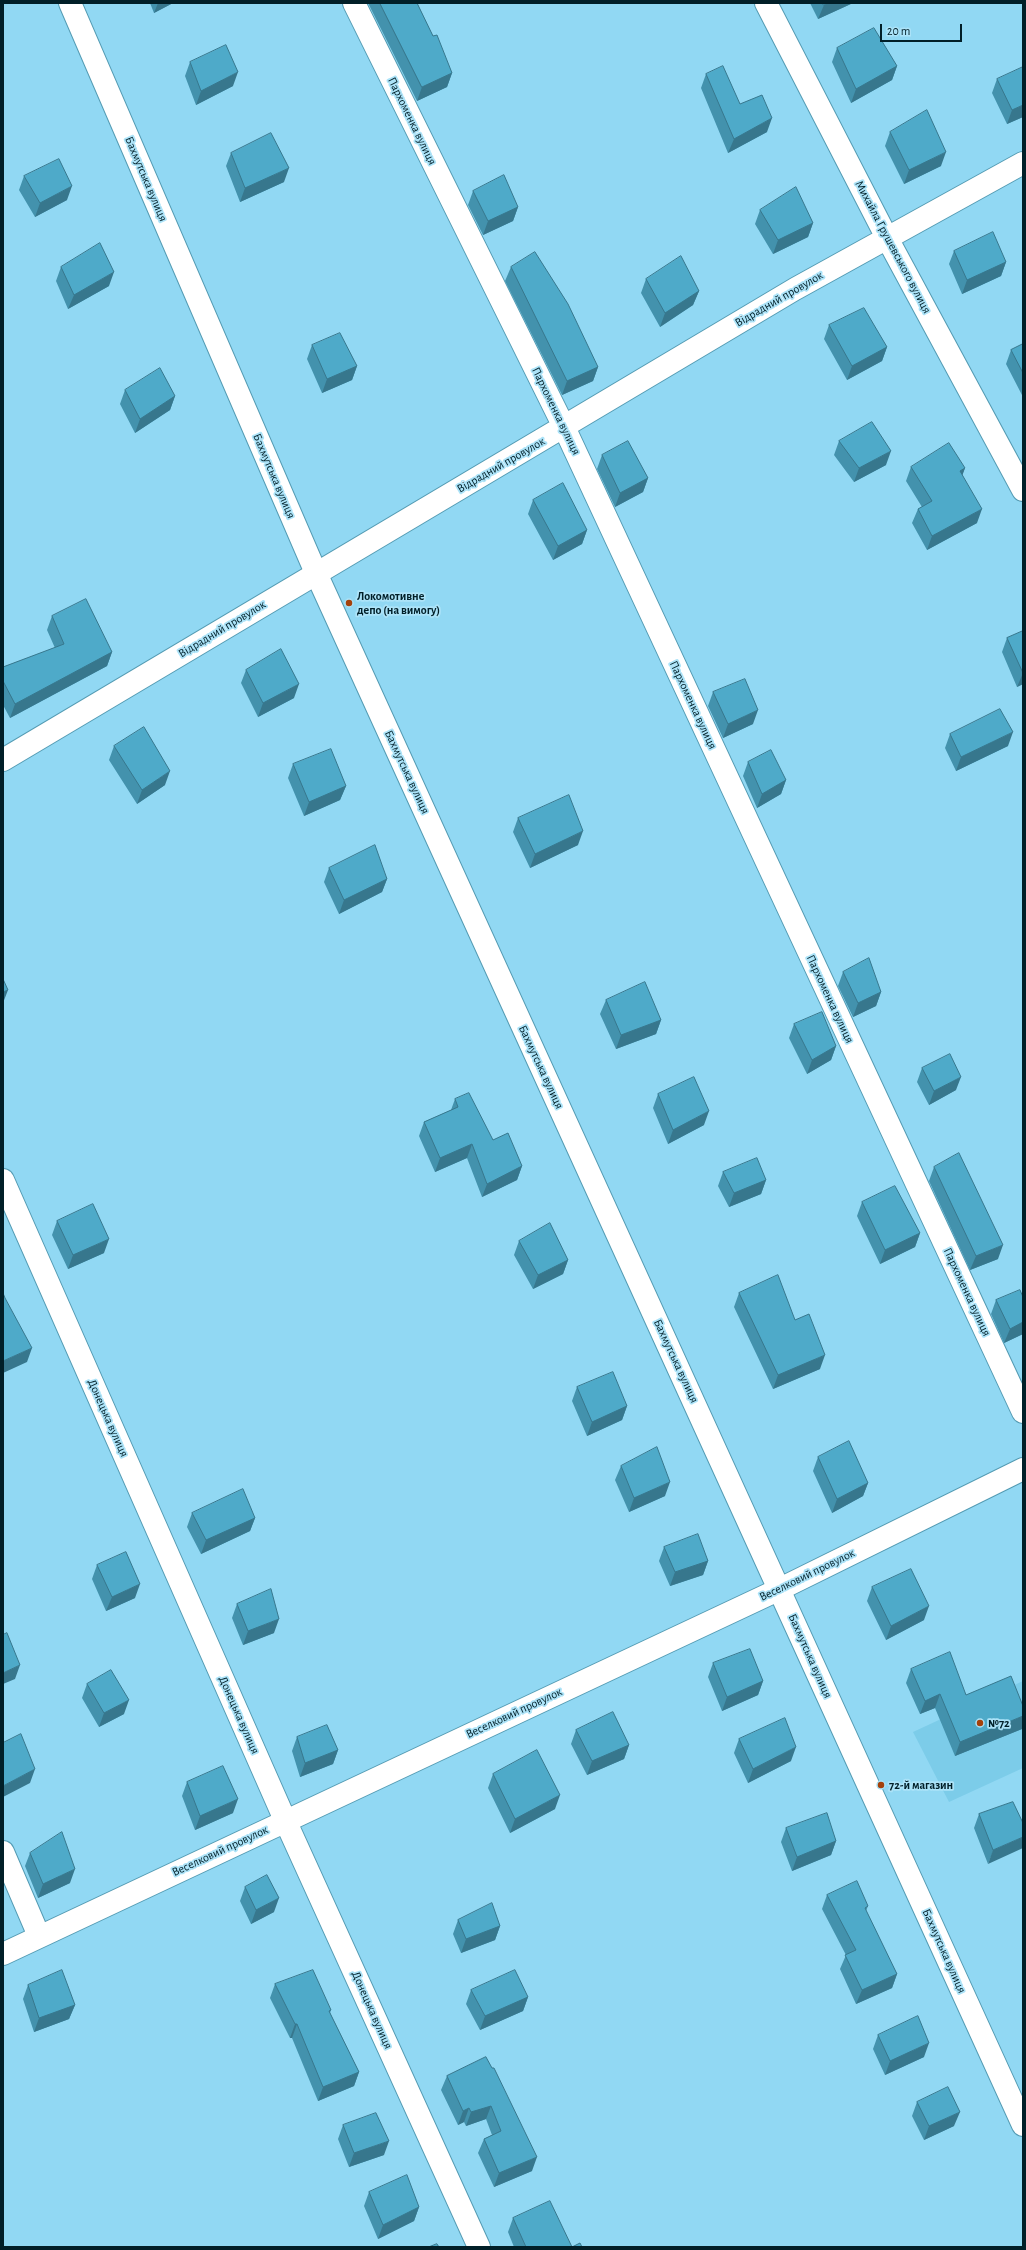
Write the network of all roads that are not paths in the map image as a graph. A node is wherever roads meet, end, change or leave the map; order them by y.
1 (70, 3) edge
2 (354, 3) edge
3 (766, 3) edge
4 (1023, 163) edge
5 (887, 238) junction
6 (564, 427) junction
7 (1023, 490) edge
8 (316, 573) junction
9 (3, 760) edge
10 (3, 1180) edge
11 (1023, 1412) edge
12 (1023, 1469) edge
13 (780, 1589) junction
14 (285, 1820) junction
15 (3, 1852) edge
16 (40, 1936) junction
17 (3, 1954) edge
18 (1023, 2125) edge
19 (479, 2247) edge

1 - 8 street, Бахмутська вулиця
2 - 6 street, Пархоменка вулиця
3 - 5 street, Михайла Грушевського вулиця
4 - 5 street, Відрадний провулок
5 - 6 street, Відрадний провулок
5 - 7 street, Михайла Грушевського вулиця
6 - 8 street, Відрадний провулок
6 - 11 street, Пархоменка вулиця
8 - 9 street, Відрадний провулок
8 - 13 street, Бахмутська вулиця
10 - 14 street, Донецька вулиця
12 - 13 street, Веселковий провулок
13 - 14 street, Веселковий провулок
13 - 18 street, Бахмутська вулиця
14 - 16 street, Веселковий провулок
14 - 19 street, Донецька вулиця
15 - 16 street
16 - 17 street, Веселковий провулок

